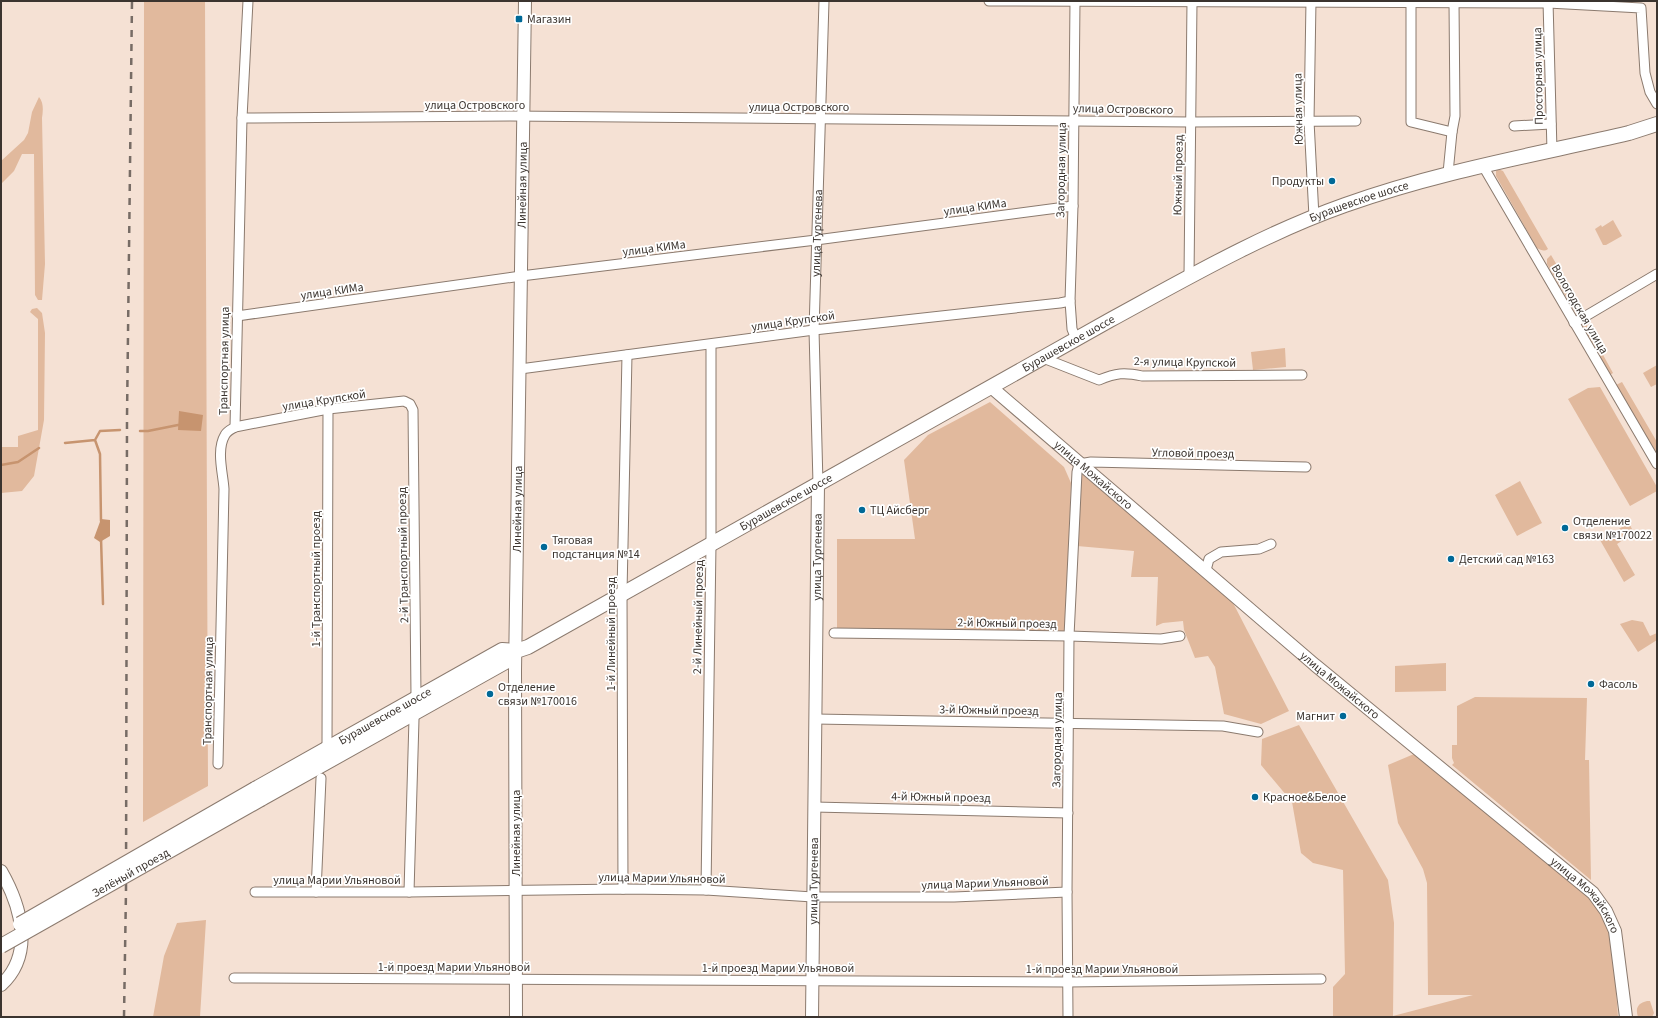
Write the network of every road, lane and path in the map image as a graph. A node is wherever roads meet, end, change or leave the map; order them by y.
1 (248, 1) edge
2 (525, 1) edge
3 (824, 1) edge
4 (989, 1) edge
5 (1075, 1) edge
6 (1311, 1) edge
7 (1192, 2) junction
8 (1411, 2) junction
9 (1454, 2) edge
10 (1548, 2) edge
11 (1657, 104) edge
12 (523, 117) junction
13 (242, 118) junction
14 (820, 119) junction
15 (1074, 121) junction
16 (1309, 121) junction
17 (1356, 121) dead end
18 (1191, 122) junction
19 (1551, 124) junction
20 (1657, 124) edge
21 (1514, 126) dead end
22 (1452, 132) junction
23 (1552, 151) junction
24 (1483, 166) junction
25 (1448, 173) junction
26 (1073, 206) junction
27 (1314, 217) junction
28 (816, 240) junction
29 (1657, 274) edge
30 (521, 276) junction
31 (1189, 276) junction
32 (1070, 300) junction
33 (237, 316) junction
34 (1574, 323) junction
35 (814, 330) junction
36 (1076, 340) junction
37 (711, 345) junction
38 (627, 355) junction
39 (1043, 358) junction
40 (520, 369) junction
41 (1302, 375) dead end
42 (990, 387) junction
43 (328, 409) junction
44 (413, 410) joint
45 (235, 427) junction
46 (1079, 464) junction
47 (1657, 464) edge
48 (1306, 467) dead end
49 (818, 484) junction
50 (711, 544) junction
51 (1270, 544) dead end
52 (1208, 564) junction
53 (622, 593) junction
54 (834, 633) dead end
55 (1069, 636) junction
56 (1180, 636) dead end
57 (516, 651) junction
58 (418, 698) junction
59 (411, 714) junction
60 (815, 719) junction
61 (1069, 723) junction
62 (1258, 732) dead end
63 (327, 748) junction
64 (218, 764) dead end
65 (321, 778) dead end
66 (258, 794) junction
67 (814, 807) junction
68 (1068, 813) junction
69 (1, 871) edge
70 (623, 889) junction
71 (516, 890) junction
72 (706, 890) junction
73 (255, 892) dead end
74 (316, 892) junction
75 (409, 892) junction
76 (1067, 892) junction
77 (813, 897) junction
78 (1, 935) edge
79 (1, 946) edge
80 (234, 978) dead end
81 (516, 979) junction
82 (812, 980) junction
83 (1322, 980) dead end
84 (1068, 982) junction
85 (1, 985) edge
86 (516, 1017) edge
87 (812, 1017) edge
88 (1068, 1017) edge
89 (1626, 1017) edge

1 - 13 street, Транспортная улица
2 - 12 street, Линейная улица
3 - 14 street, улица Тургенева
4 - 5 street
5 - 7 street
5 - 15 street, Загородная улица
6 - 7 street
6 - 8 street
6 - 16 street, Южная улица
7 - 18 street, Южный проезд
8 - 9 street
8 - 22 street
9 - 10 street
9 - 22 street
10 - 11 street
10 - 19 street, Просторная улица
12 - 13 street, улица Островского
12 - 14 street, улица Островского
12 - 30 street, Линейная улица
13 - 33 street, Транспортная улица
14 - 15 street, улица Островского
14 - 28 street, улица Тургенева
15 - 18 street, улица Островского
15 - 26 street, Загородная улица
16 - 17 street, улица Островского
16 - 18 street, улица Островского
16 - 27 street, Южная улица
18 - 31 street, Южный проезд
19 - 21 street
19 - 23 street, Просторная улица
20 - 23 main road, Бурашевское шоссе
22 - 25 street
23 - 24 main road, Бурашевское шоссе
24 - 25 main road, Бурашевское шоссе
24 - 34 street, Вологодская улица
25 - 27 main road, Бурашевское шоссе
26 - 28 street, улица КИМа
26 - 32 street, Загородная улица
27 - 31 main road, Бурашевское шоссе
28 - 30 street, улица КИМа
28 - 35 street, улица Тургенева
29 - 34 street
30 - 33 street, улица КИМа
30 - 40 street, Линейная улица
31 - 36 main road, Бурашевское шоссе
32 - 35 street, улица Крупской
32 - 36 street, Загородная улица
33 - 45 street, Транспортная улица
34 - 47 street, Вологодская улица
35 - 37 street, улица Крупской
35 - 49 street, улица Тургенева
36 - 39 main road, Бурашевское шоссе
37 - 38 street, улица Крупской
37 - 50 street, 2-й Линейный проезд
38 - 40 street, улица Крупской
38 - 53 street, 1-й Линейный проезд
39 - 41 street, 2-я улица Крупской
39 - 42 main road, Бурашевское шоссе
40 - 57 street, Линейная улица
42 - 46 street, улица Можайского
42 - 49 main road, Бурашевское шоссе
43 - 44 street, улица Крупской
43 - 45 street, улица Крупской
43 - 63 street, 1-й Транспортный проезд
44 - 58 street, 2-й Транспортный проезд
45 - 64 street, Транспортная улица
46 - 48 street, Угловой проезд
46 - 52 street, улица Можайского
46 - 55 street, Загородная улица
49 - 50 main road, Бурашевское шоссе
49 - 60 street, улица Тургенева
50 - 53 main road, Бурашевское шоссе
50 - 72 street, 2-й Линейный проезд
51 - 52 street
52 - 89 street, улица Можайского
53 - 57 main road, Бурашевское шоссе
53 - 70 street, 1-й Линейный проезд
54 - 55 street, 2-й Южный проезд
55 - 56 street, 2-й Южный проезд
55 - 61 street, Загородная улица
57 - 58 main road, Бурашевское шоссе
57 - 59 main road, Бурашевское шоссе
57 - 71 street, Линейная улица
58 - 63 main road, Бурашевское шоссе
59 - 66 main road, Бурашевское шоссе
59 - 75 street
60 - 61 street, 3-й Южный проезд
60 - 67 street, улица Тургенева
61 - 62 street, 3-й Южный проезд
61 - 68 street, Загородная улица
63 - 66 main road, Бурашевское шоссе
65 - 74 street
66 - 78 main road, Зелёный проезд, bridge
66 - 79 main road, Зелёный проезд, bridge
67 - 68 street, 4-й Южный проезд
67 - 77 street, улица Тургенева
68 - 76 street, Загородная улица
69 - 85 street
70 - 71 street, улица Марии Ульяновой
70 - 72 street, улица Марии Ульяновой
71 - 75 street, улица Марии Ульяновой
71 - 81 street, Линейная улица
72 - 77 street, улица Марии Ульяновой
73 - 74 street, улица Марии Ульяновой
74 - 75 street, улица Марии Ульяновой
76 - 77 street, улица Марии Ульяновой
76 - 84 street, Загородная улица
77 - 82 street, улица Тургенева
80 - 81 street, 1-й проезд Марии Ульяновой
81 - 82 street, 1-й проезд Марии Ульяновой
81 - 86 street, Линейная улица
82 - 84 street, 1-й проезд Марии Ульяновой
82 - 87 street, улица Тургенева
83 - 84 street, 1-й проезд Марии Ульяновой
84 - 88 street, Загородная улица

